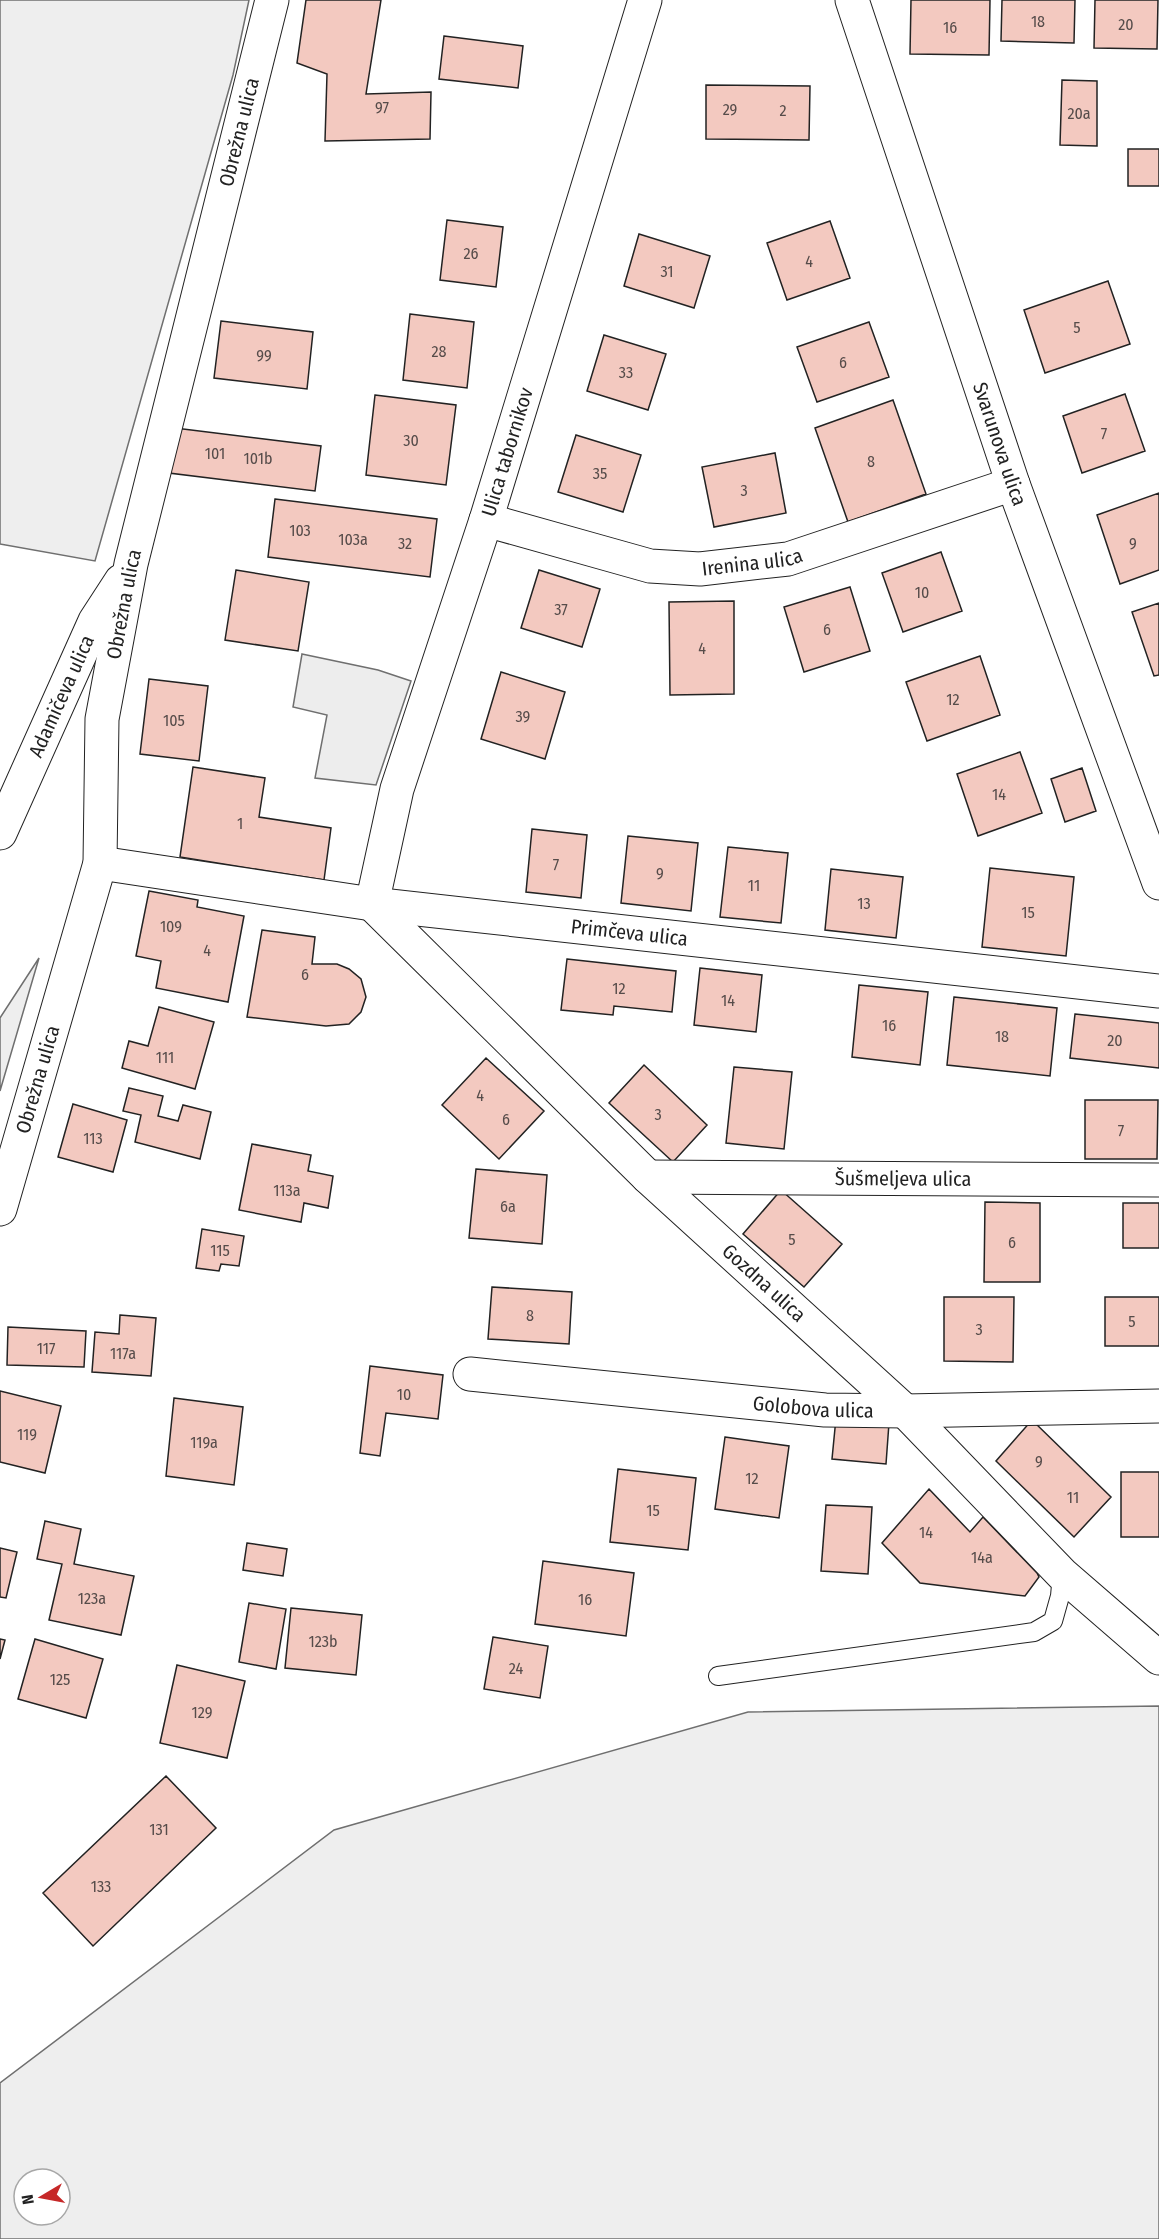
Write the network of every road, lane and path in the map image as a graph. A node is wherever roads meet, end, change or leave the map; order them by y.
1 (272, 0) edge
2 (645, 0) edge
3 (852, 0) edge
4 (1014, 484) junction
5 (486, 520) junction
6 (131, 564) junction
7 (0, 833) edge
8 (100, 862) junction
9 (1159, 884) edge
10 (372, 904) junction
11 (1159, 990) edge
12 (648, 1177) junction
13 (1159, 1180) edge
14 (0, 1209) edge
15 (470, 1374) dead end
16 (1159, 1406) edge
17 (905, 1411) junction
18 (1062, 1574) junction
19 (1159, 1658) edge
20 (718, 1676) dead end

1 - 6 street, Obrežna ulica
2 - 5 street, Ulica tabornikov
3 - 4 street, Svarunova ulica
4 - 5 street, Irenina ulica
4 - 9 street, Svarunova ulica
5 - 10 street, Ulica tabornikov
6 - 7 street, Adamičeva ulica
6 - 8 street, Obrežna ulica
8 - 10 street, Primčeva ulica
8 - 14 street, Obrežna ulica
10 - 11 street, Primčeva ulica
10 - 12 street, Gozdna ulica
12 - 13 street, Šušmeljeva ulica
12 - 17 street, Gozdna ulica
15 - 17 street, Golobova ulica
16 - 17 street, Golobova ulica
17 - 18 street, Gozdna ulica
18 - 19 street, Gozdna ulica
18 - 20 lane

